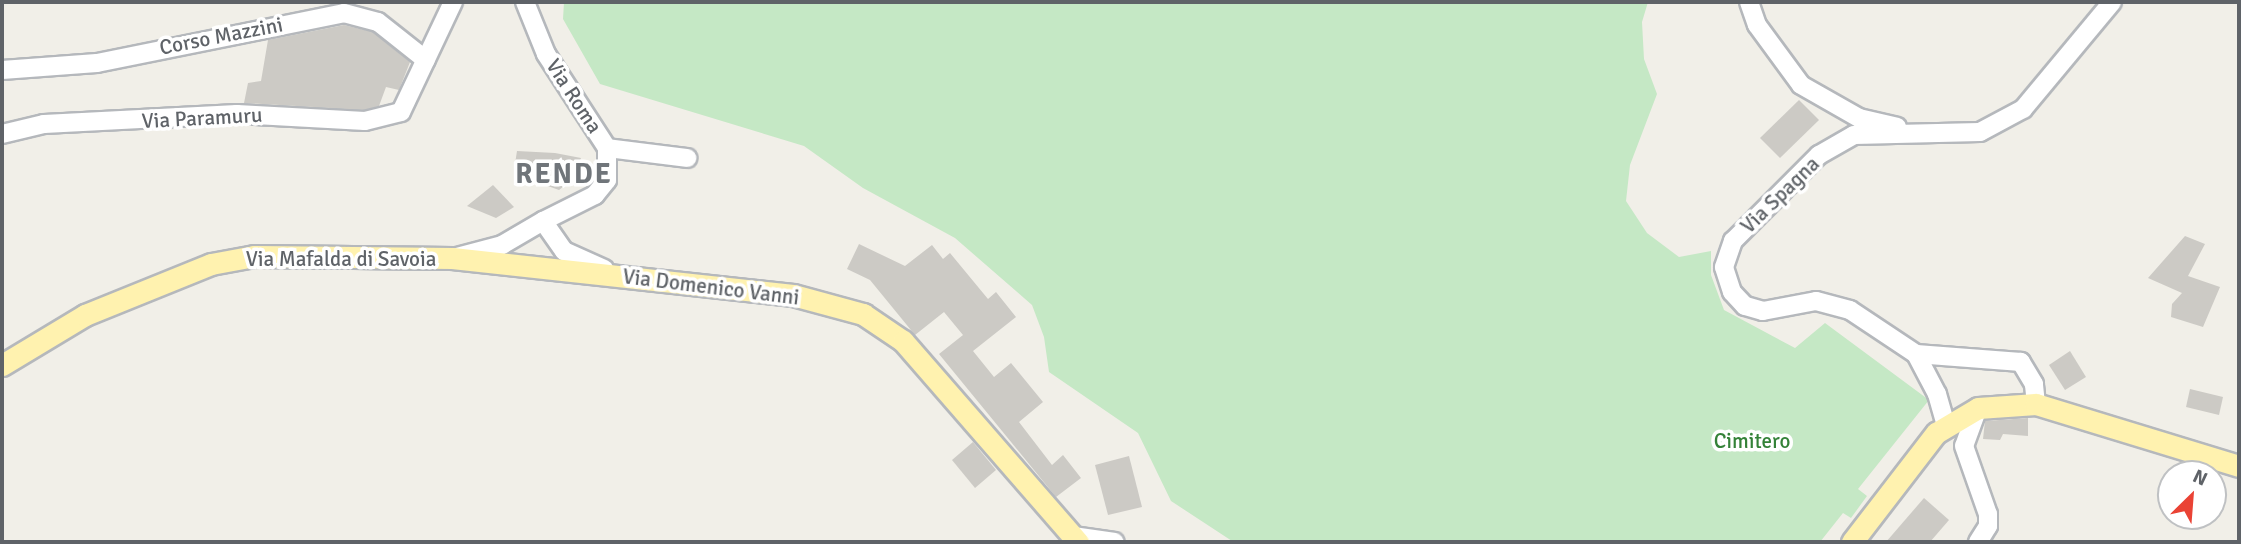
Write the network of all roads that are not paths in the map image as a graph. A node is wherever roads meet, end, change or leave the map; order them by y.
1 (453, 2) edge
2 (525, 2) edge
3 (540, 2) edge
4 (1749, 2) edge
5 (2112, 2) edge
6 (532, 26) junction
7 (426, 60) junction
8 (3, 70) edge
9 (1920, 133) junction
10 (2, 134) edge
11 (607, 148) junction
12 (687, 158) dead end
13 (543, 221) junction
14 (452, 258) junction
15 (627, 277) junction
16 (1916, 354) junction
17 (2, 365) edge
18 (2036, 404) junction
19 (1978, 408) junction
20 (1946, 425) junction
21 (2239, 466) edge
22 (1076, 539) edge
23 (1115, 542) edge
24 (1852, 542) edge
25 (1978, 542) edge

1 - 7 street
2 - 6 street, Via Roma
3 - 6 street
4 - 9 street
5 - 9 street, Via Spagna
6 - 11 street, Via Roma
7 - 8 street, Corso Mazzini
7 - 10 street, Via Paramuru
9 - 16 street, Via Spagna
11 - 12 street
11 - 13 street, Via Roma
13 - 14 street, Via Roma
13 - 15 street
14 - 15 main road, Via Domenico Vanni
14 - 17 main road, Via Mafalda di Savoia
15 - 22 main road, Via Domenico Vanni
16 - 18 street, Via Spagna
16 - 20 street, Via Spagna
18 - 19 main road
18 - 21 main road
19 - 20 main road
19 - 25 street
20 - 24 main road
22 - 23 street

